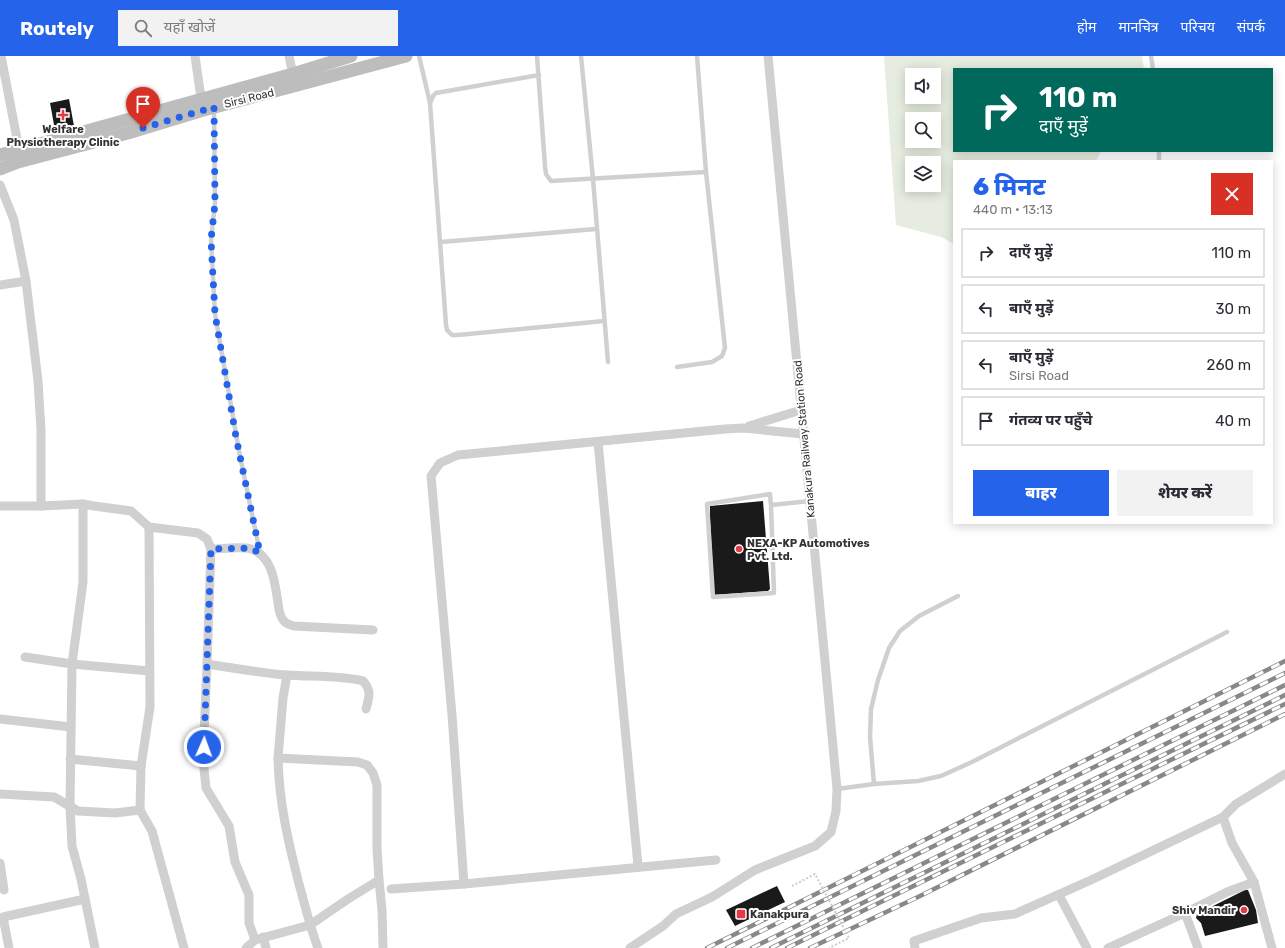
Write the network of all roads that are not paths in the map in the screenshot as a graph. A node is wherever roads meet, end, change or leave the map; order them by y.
1 (1, 56) edge
2 (195, 56) edge
3 (289, 56) edge
4 (351, 56) edge
5 (406, 56) edge
6 (419, 56) edge
7 (537, 56) edge
8 (581, 56) edge
9 (697, 56) edge
10 (768, 56) edge
11 (1151, 56) edge
12 (1153, 68) edge
13 (293, 74) junction
14 (538, 75) junction
15 (201, 98) junction
16 (430, 103) junction
17 (214, 107) junction
18 (19, 149) junction
19 (0, 155) edge
20 (0, 169) edge
21 (706, 172) junction
22 (593, 179) junction
23 (0, 185) edge
24 (596, 229) junction
25 (440, 242) junction
26 (26, 281) junction
27 (0, 285) edge
28 (604, 321) junction
29 (608, 362) dead end
30 (677, 367) dead end
31 (801, 410) junction
32 (743, 428) junction
33 (803, 434) junction
34 (598, 442) junction
35 (810, 501) junction
36 (83, 504) junction
37 (771, 505) junction
38 (0, 506) edge
39 (41, 506) junction
40 (149, 527) junction
41 (211, 549) junction
42 (260, 553) junction
43 (958, 596) dead end
44 (373, 630) dead end
45 (1226, 632) dead end
46 (25, 656) dead end
47 (72, 664) junction
48 (207, 664) junction
49 (149, 671) junction
50 (287, 675) junction
51 (366, 709) dead end
52 (0, 719) edge
53 (71, 727) junction
54 (278, 758) junction
55 (70, 759) junction
56 (141, 766) junction
57 (1285, 774) edge
58 (874, 784) junction
59 (837, 789) junction
60 (0, 794) edge
61 (70, 806) junction
62 (140, 810) junction
63 (1223, 817) junction
64 (716, 860) dead end
65 (0, 863) edge
66 (638, 866) junction
67 (379, 880) junction
68 (1254, 882) junction
69 (464, 884) junction
70 (391, 889) dead end
71 (4, 890) dead end
72 (1059, 895) junction
73 (85, 899) junction
74 (1185, 913) junction
75 (310, 925) junction
76 (3, 928) edge
77 (259, 938) junction
78 (1120, 945) edge
79 (9, 948) edge
80 (95, 948) edge
81 (184, 948) edge
82 (246, 948) edge
83 (266, 948) edge
84 (318, 948) edge
85 (383, 948) edge
86 (630, 948) edge
87 (915, 948) edge
88 (1087, 948) edge
89 (1108, 948) edge
90 (1198, 948) edge
91 (1272, 948) edge

1 - 18 street
2 - 15 street
3 - 13 street
4 - 13 main road, Sirsi Road
5 - 17 main road, Sirsi Road
6 - 16 lane
7 - 14 lane
8 - 22 lane
9 - 21 lane
10 - 31 street, Kanakura Railway Station Road
11 - 12 lane
13 - 15 main road, Sirsi Road
14 - 16 lane
14 - 22 lane
15 - 18 main road, Sirsi Road
16 - 25 lane
17 - 20 main road, Sirsi Road
17 - 42 lane
18 - 19 main road, Sirsi Road
21 - 22 lane
21 - 30 lane
22 - 24 lane
23 - 26 street
24 - 25 lane
24 - 28 lane
25 - 28 lane
26 - 27 street
26 - 39 street
28 - 29 lane
31 - 32 street
31 - 33 street, Kanakura Railway Station Road
32 - 33 street
32 - 34 street
33 - 35 street, Kanakura Railway Station Road
34 - 66 street
34 - 69 street
35 - 37 lane
35 - 59 street, Kanakura Railway Station Road
36 - 39 street
36 - 40 street
36 - 47 street
37 - 37 lane
38 - 39 street
40 - 41 street
40 - 49 street
41 - 42 street
41 - 48 street
42 - 44 street
43 - 58 lane
45 - 58 lane
46 - 47 street
47 - 49 street
47 - 53 street
48 - 50 street
48 - 77 street
49 - 56 street
50 - 51 street
50 - 54 street
52 - 53 street
53 - 55 street
54 - 67 street
54 - 75 street
55 - 56 street
55 - 61 street
56 - 62 street
57 - 63 street
58 - 59 lane
59 - 86 street, Kanakura Railway Station Road
60 - 61 street
61 - 62 street
61 - 73 street
62 - 81 street
63 - 68 street
63 - 72 street
64 - 66 street
65 - 71 street
66 - 69 street
67 - 75 street
67 - 85 street
68 - 74 street
68 - 91 street
69 - 70 street
72 - 87 street
72 - 88 street
73 - 76 street
73 - 80 street
74 - 78 street
74 - 90 street
75 - 77 street
75 - 84 street
76 - 79 street
77 - 82 street
77 - 83 street
78 - 89 street

